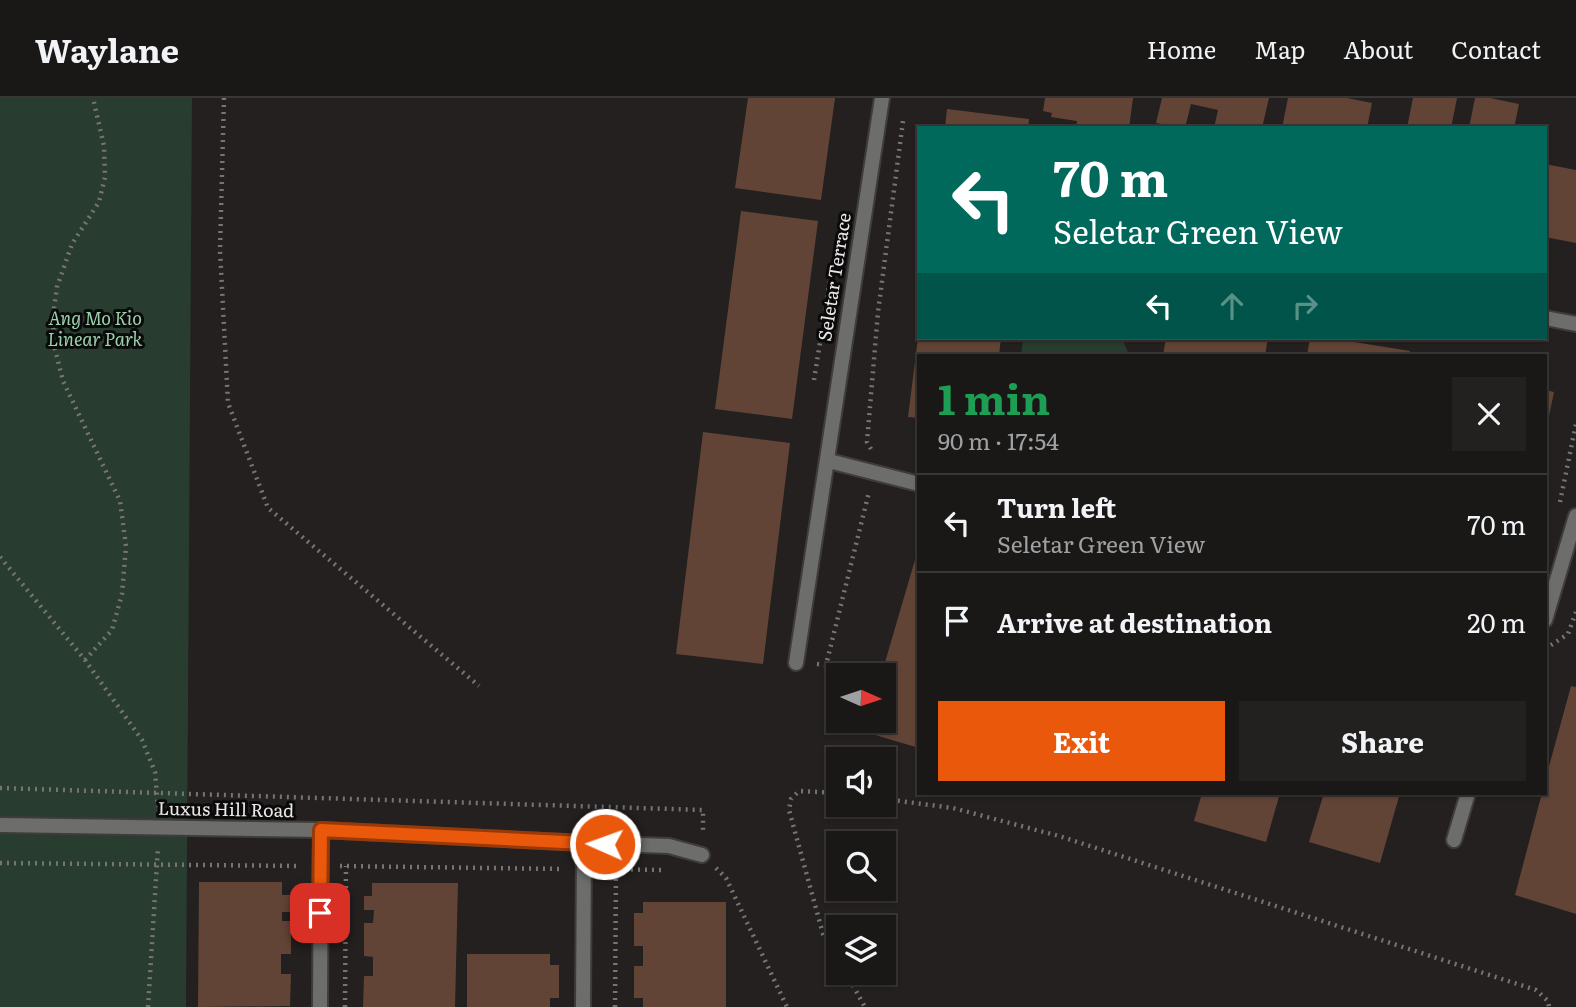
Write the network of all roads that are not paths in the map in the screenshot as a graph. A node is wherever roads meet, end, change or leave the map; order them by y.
1 (882, 98) edge
2 (1547, 317) edge
3 (1576, 324) edge
4 (829, 461) junction
5 (917, 484) edge
6 (1576, 516) edge
7 (1547, 613) edge
8 (796, 663) road end
9 (1467, 795) edge
10 (0, 825) edge
11 (321, 830) junction
12 (1454, 840) dead end
13 (584, 843) junction
14 (702, 855) road end
15 (320, 1007) edge
16 (583, 1007) edge

1 - 4 street, Seletar Terrace
2 - 3 street
4 - 5 street
4 - 8 street, Seletar Terrace
6 - 7 street
9 - 12 street
10 - 11 street, Luxus Hill Road
11 - 13 street, Luxus Hill Road
11 - 15 street
13 - 14 street, Luxus Hill Road
13 - 16 street

